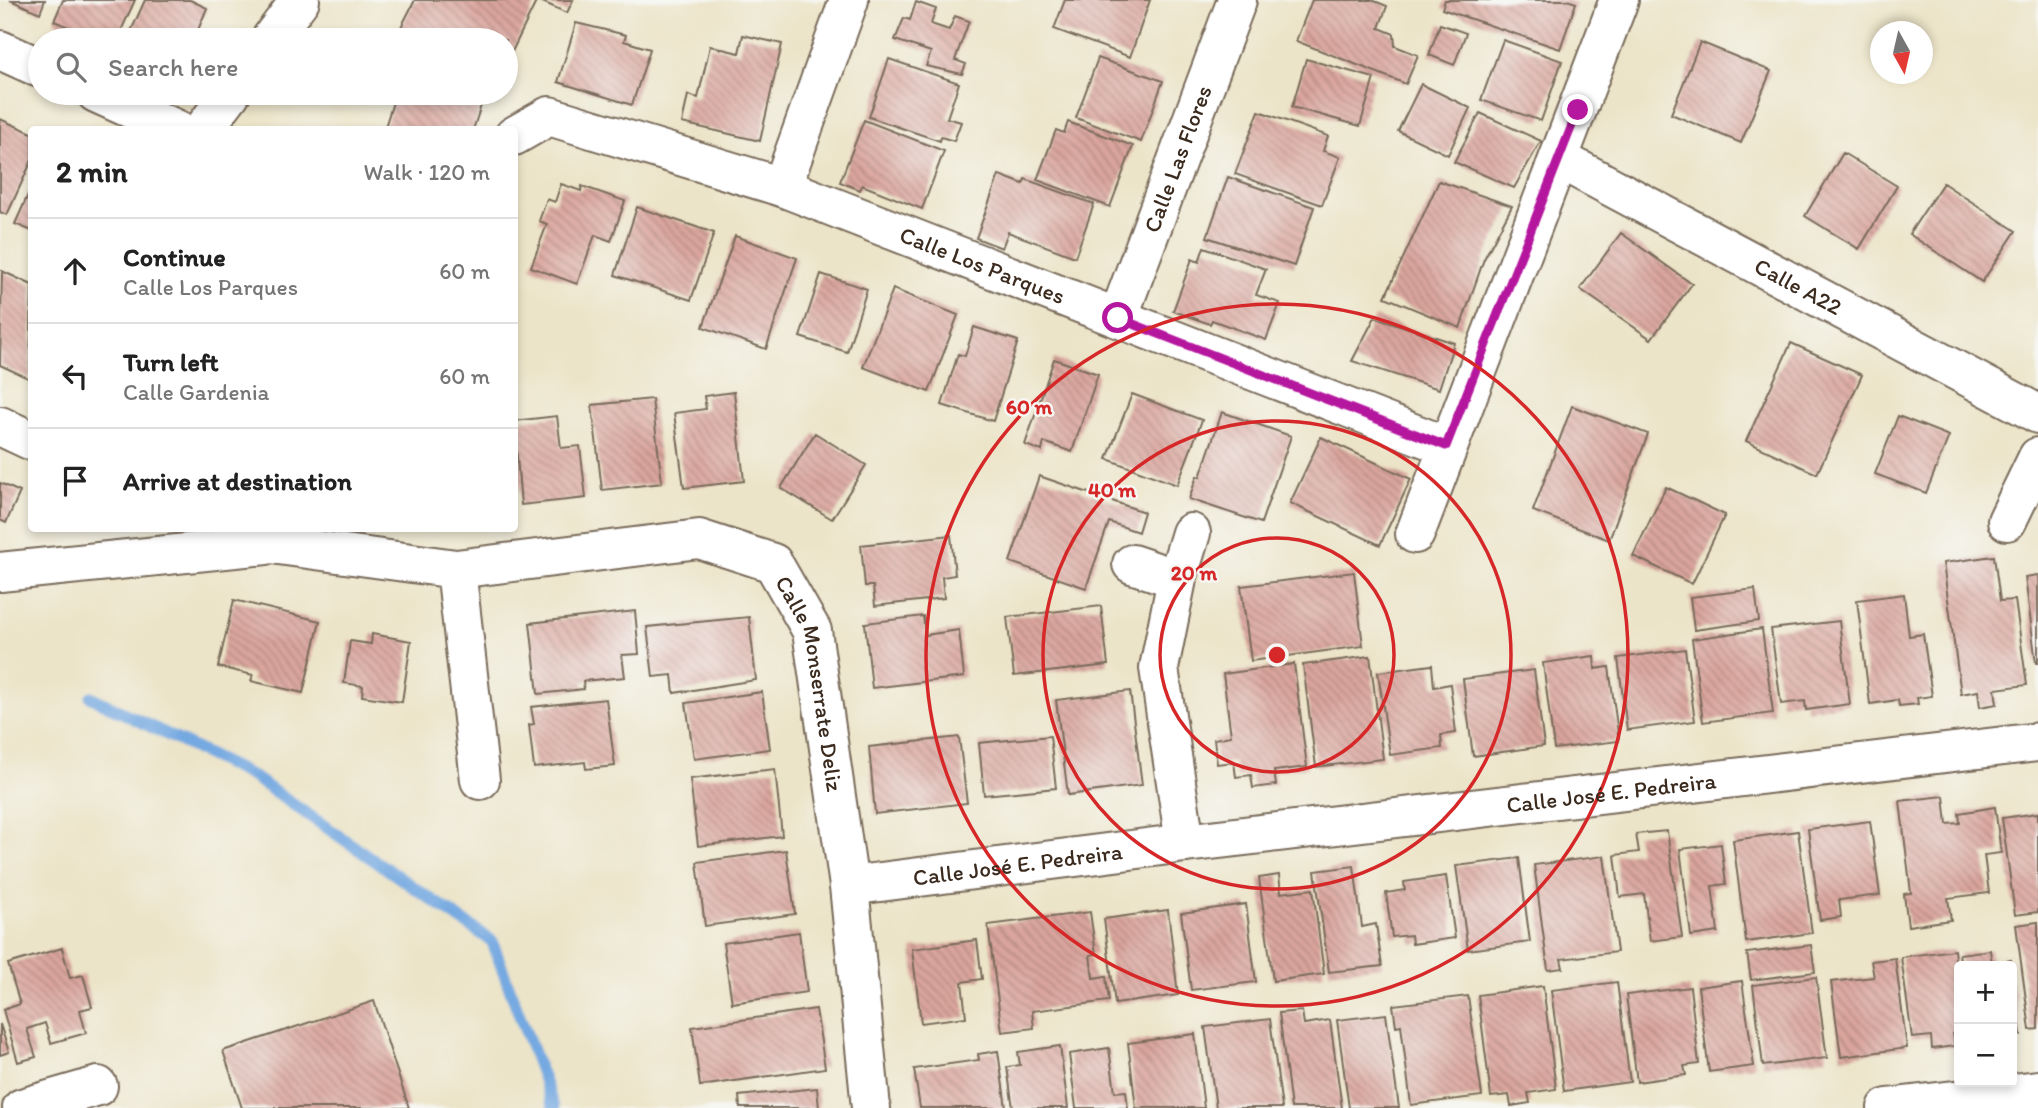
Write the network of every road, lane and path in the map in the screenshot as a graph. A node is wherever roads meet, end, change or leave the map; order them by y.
1 (300, 0) edge
2 (849, 0) edge
3 (1237, 0) edge
4 (1619, 0) edge
5 (279, 28) edge
6 (0, 50) edge
7 (28, 63) edge
8 (123, 105) edge
9 (222, 105) edge
10 (169, 126) edge
11 (206, 126) edge
12 (518, 134) edge
13 (1559, 159) junction
14 (782, 187) junction
15 (1118, 318) junction
16 (2038, 414) edge
17 (0, 426) edge
18 (28, 439) edge
19 (1446, 446) junction
20 (2038, 457) edge
21 (2007, 521) dead end
22 (240, 532) edge
23 (1192, 533) dead end
24 (1415, 534) dead end
25 (271, 544) junction
26 (1132, 564) dead end
27 (456, 569) junction
28 (0, 572) edge
29 (1177, 579) junction
30 (2038, 742) edge
31 (480, 780) dead end
32 (1185, 843) junction
33 (849, 886) junction
34 (98, 1086) dead end
35 (2038, 1090) edge
36 (1904, 1107) edge
37 (22, 1108) edge
38 (871, 1108) edge

1 - 5 street
2 - 14 street
3 - 15 street, Calle Las Flores
4 - 13 street
6 - 7 street
8 - 10 street
9 - 11 street
12 - 14 street, Calle Los Parques
13 - 16 street, Calle A22
13 - 19 street
14 - 15 street, Calle Los Parques
15 - 19 street, Calle Los Parques
17 - 18 street
19 - 24 street
20 - 21 street
22 - 25 street, Calle Monserrate Deliz
23 - 29 street
25 - 27 street, Calle Monserrate Deliz
25 - 28 street
26 - 29 street
27 - 31 street
27 - 33 street, Calle Monserrate Deliz
29 - 32 street
30 - 32 street, Calle José E. Pedreira
32 - 33 street, Calle José E. Pedreira
33 - 38 street, Calle Monserrate Deliz
34 - 37 street
35 - 36 street

